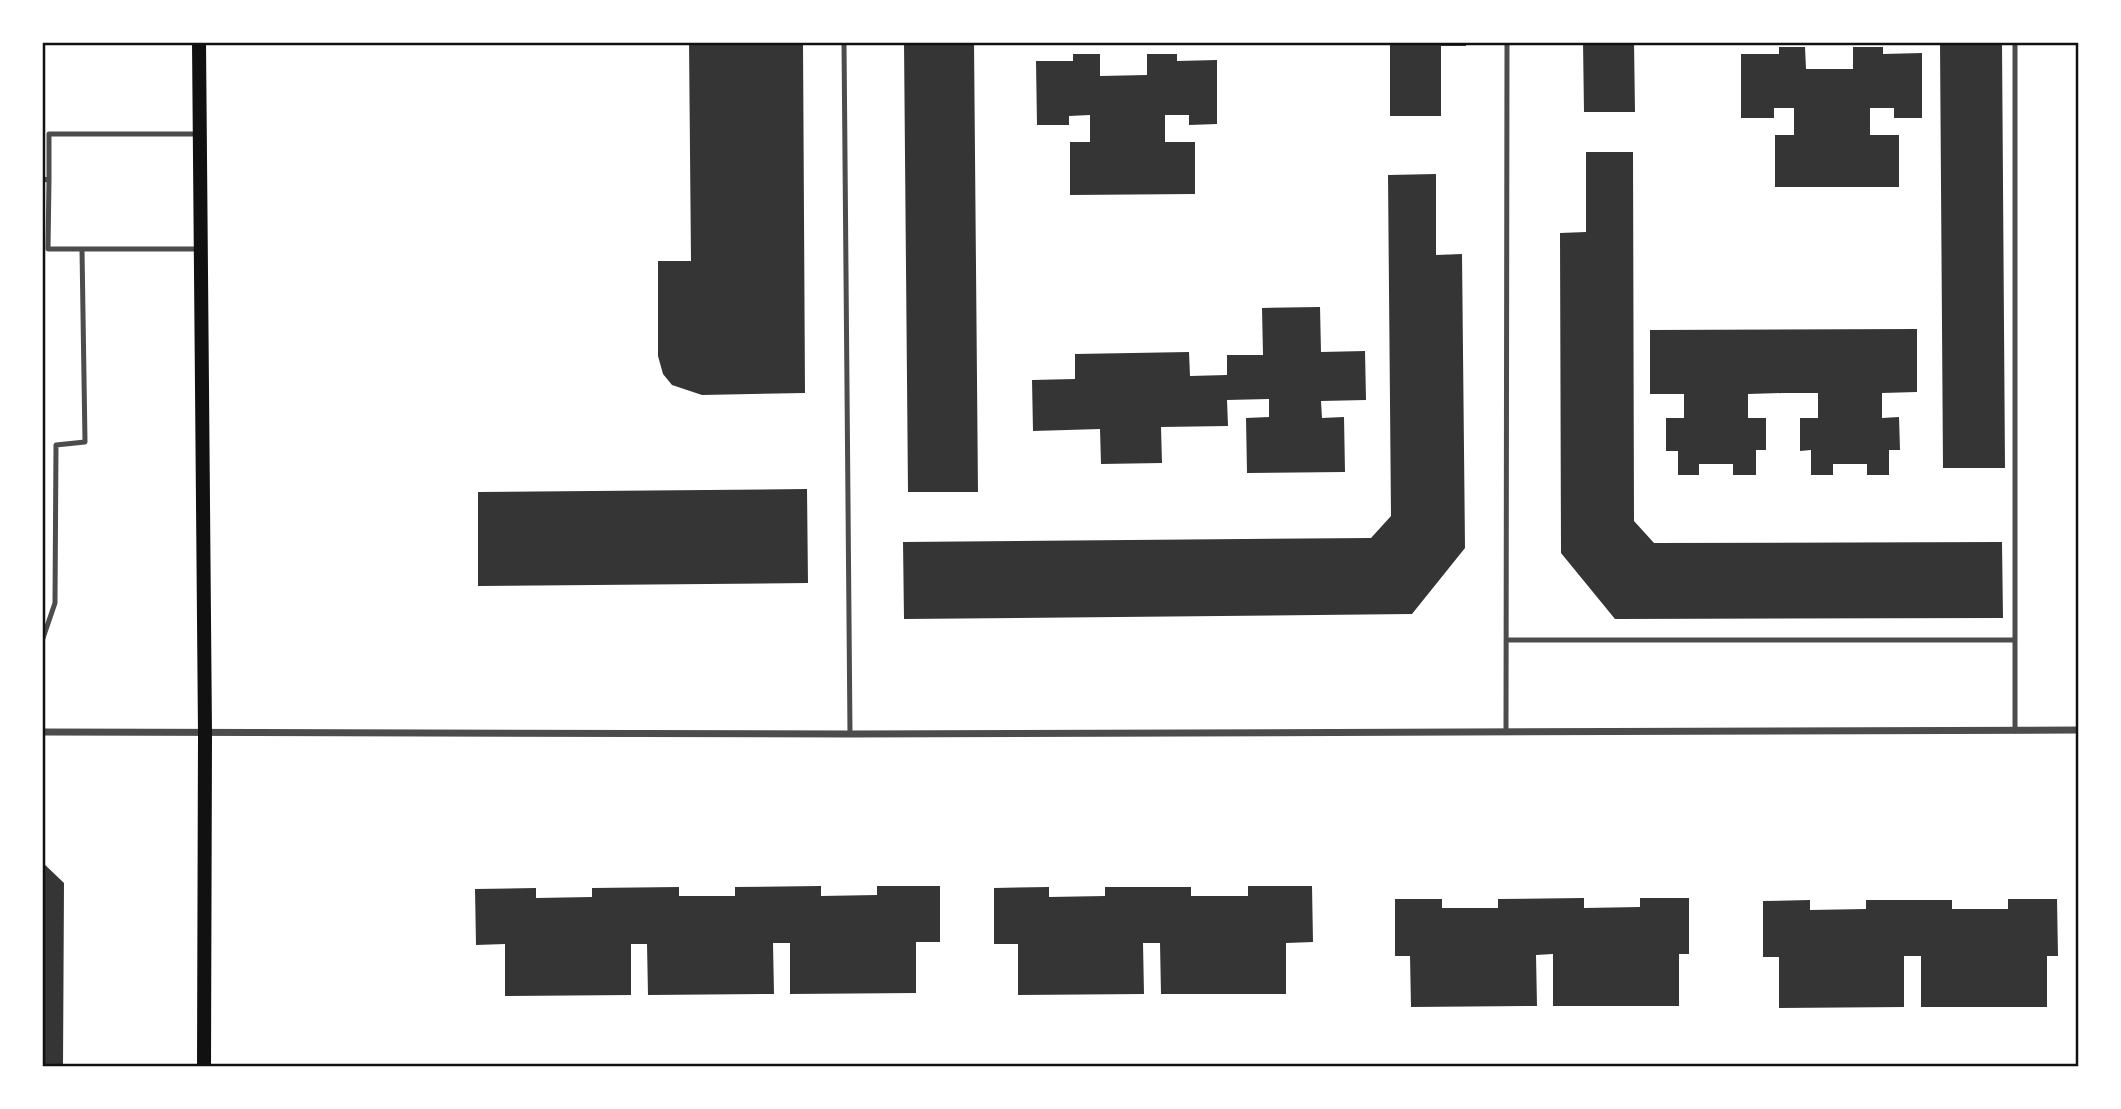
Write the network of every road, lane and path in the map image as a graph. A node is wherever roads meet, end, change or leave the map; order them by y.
1 (199, 42) edge
2 (844, 42) edge
3 (1507, 42) edge
4 (2015, 42) edge
5 (42, 130) edge
6 (49, 134) junction
7 (200, 134) junction
8 (45, 180) edge
9 (82, 249) junction
10 (201, 249) junction
11 (1506, 640) junction
12 (2015, 640) junction
13 (42, 641) edge
14 (2079, 730) edge
15 (2015, 731) junction
16 (42, 732) edge
17 (1506, 732) junction
18 (205, 734) junction
19 (850, 734) junction
20 (204, 1067) edge

1 - 7 main road
2 - 19 lane
3 - 11 lane
4 - 12 lane
5 - 6 lane
6 - 7 lane
6 - 8 lane
7 - 10 main road
8 - 9 lane
9 - 10 lane
9 - 13 lane
10 - 18 main road
11 - 12 lane
11 - 17 lane
12 - 15 lane
14 - 15 street
15 - 17 street
16 - 18 street
17 - 19 street
18 - 19 street
18 - 20 main road

